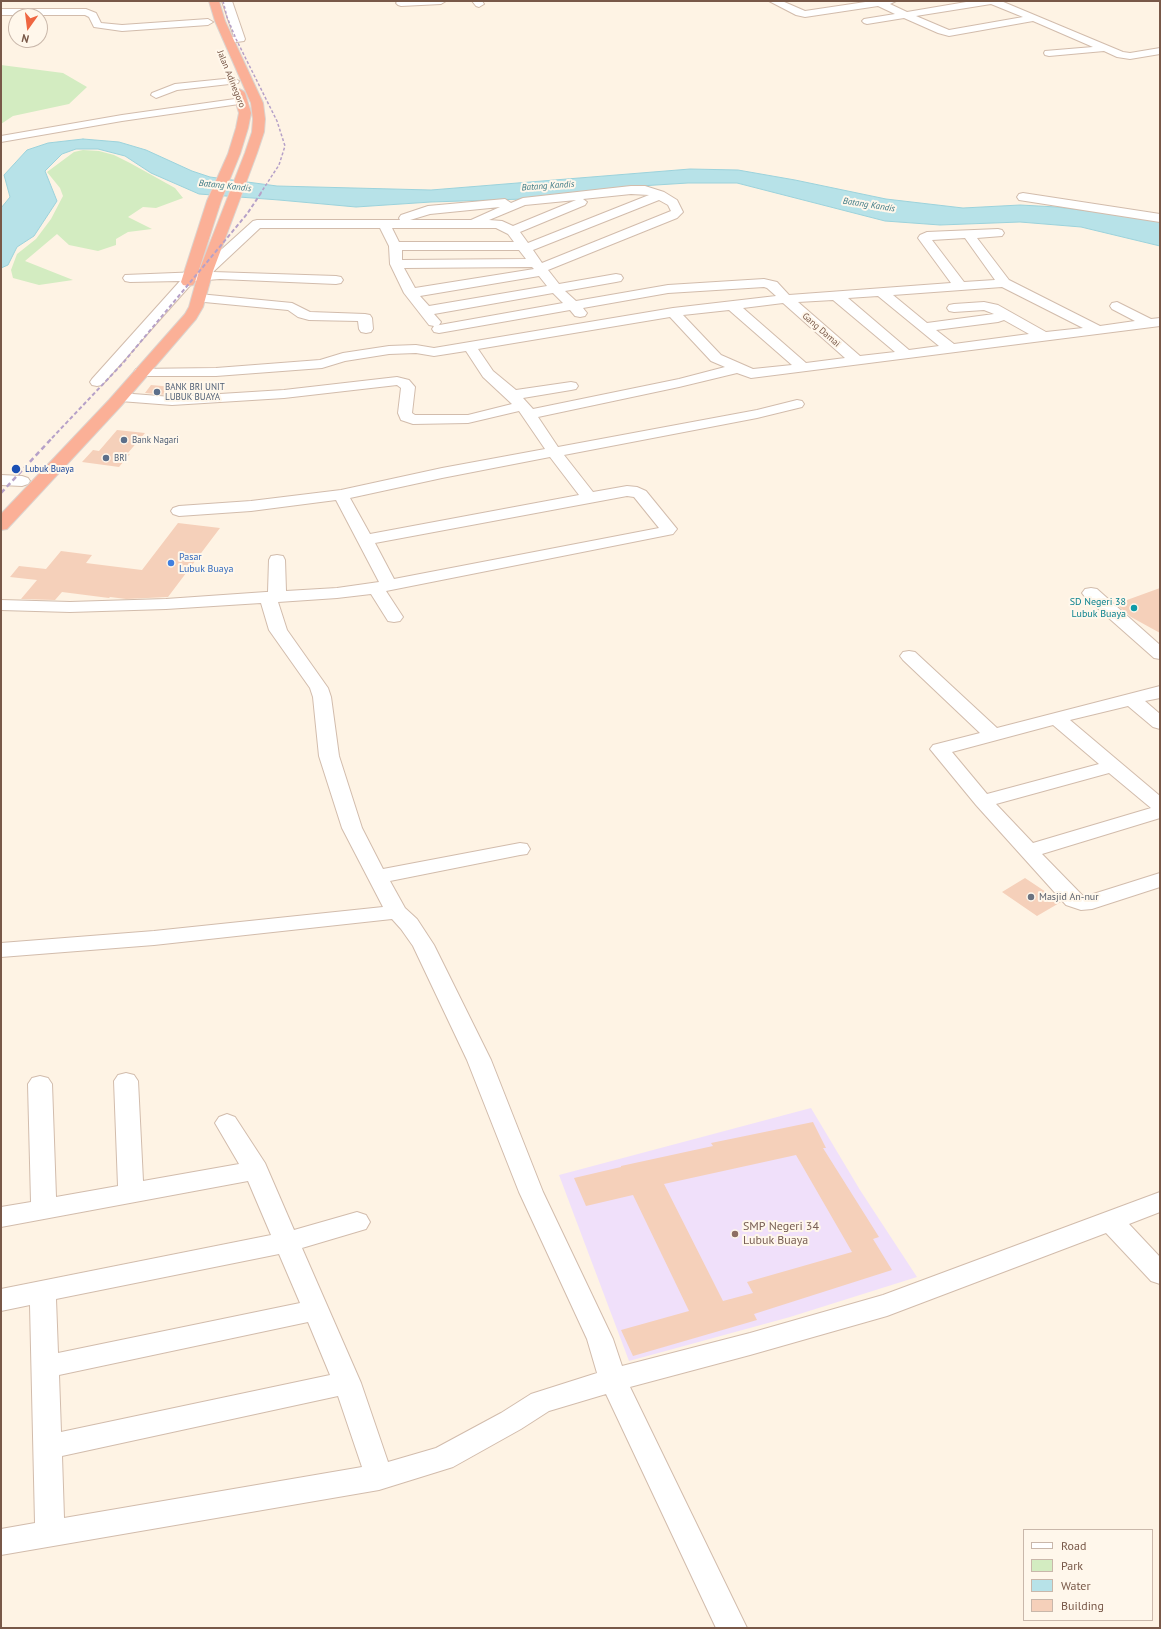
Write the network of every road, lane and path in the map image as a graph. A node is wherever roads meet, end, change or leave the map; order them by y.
1 (203, 1) edge
2 (214, 1) edge
3 (227, 1) edge
4 (442, 1) edge
5 (774, 1) edge
6 (812, 1) edge
7 (850, 1) edge
8 (992, 1) edge
9 (887, 2) edge
10 (401, 3) dead end
11 (861, 6) junction
12 (1012, 9) junction
13 (832, 10) junction
14 (1, 12) edge
15 (998, 12) dead end
16 (906, 15) junction
17 (1034, 18) junction
18 (867, 21) dead end
19 (940, 22) dead end
20 (926, 24) junction
21 (210, 27) junction
22 (226, 36) junction
23 (1107, 49) junction
24 (1160, 51) edge
25 (1049, 53) dead end
26 (228, 67) dead end
27 (234, 81) junction
28 (156, 95) dead end
29 (242, 102) junction
30 (1, 139) edge
31 (600, 194) junction
32 (660, 195) junction
33 (1023, 197) dead end
34 (523, 202) junction
35 (276, 212) dead end
36 (1160, 218) edge
37 (258, 224) junction
38 (388, 224) junction
39 (471, 224) junction
40 (513, 230) junction
41 (998, 232) dead end
42 (968, 234) junction
43 (394, 246) junction
44 (524, 248) junction
45 (396, 264) junction
46 (540, 267) junction
47 (205, 273) junction
48 (130, 278) dead end
49 (616, 278) dead end
50 (188, 279) junction
51 (336, 280) dead end
52 (1004, 283) junction
53 (960, 286) junction
54 (556, 289) junction
55 (927, 289) junction
56 (881, 292) junction
57 (411, 293) junction
58 (836, 295) junction
59 (199, 298) junction
60 (786, 299) junction
61 (732, 305) junction
62 (574, 306) junction
63 (1117, 306) dead end
64 (954, 308) junction
65 (426, 311) junction
66 (673, 312) junction
67 (1007, 317) junction
68 (970, 322) junction
69 (1155, 323) edge
70 (593, 325) junction
71 (924, 327) junction
72 (366, 329) dead end
73 (439, 329) junction
74 (1098, 330) junction
75 (1044, 337) junction
76 (470, 346) junction
77 (951, 348) junction
78 (451, 350) junction
79 (906, 354) junction
80 (857, 361) junction
81 (740, 368) junction
82 (804, 368) junction
83 (141, 372) junction
84 (97, 382) dead end
85 (571, 386) dead end
86 (118, 400) junction
87 (98, 401) junction
88 (797, 404) dead end
89 (521, 405) junction
90 (84, 416) junction
91 (102, 418) junction
92 (554, 452) junction
93 (1, 480) edge
94 (22, 481) junction
95 (340, 495) junction
96 (589, 498) junction
97 (1, 505) edge
98 (179, 511) dead end
99 (1, 526) edge
100 (365, 540) junction
101 (277, 560) dead end
102 (383, 586) junction
103 (1091, 593) dead end
104 (272, 597) junction
105 (1, 605) edge
106 (394, 616) dead end
107 (1160, 654) edge
108 (909, 656) dead end
109 (1160, 692) edge
110 (1132, 700) junction
111 (1056, 718) junction
112 (1160, 723) edge
113 (993, 735) junction
114 (1113, 766) junction
115 (983, 801) junction
116 (1160, 806) edge
117 (1160, 812) edge
118 (520, 849) dead end
119 (1028, 851) junction
120 (377, 877) junction
121 (1160, 880) edge
122 (397, 912) junction
123 (1, 950) edge
124 (126, 1081) dead end
125 (40, 1084) dead end
126 (227, 1123) dead end
127 (256, 1170) junction
128 (131, 1194) junction
129 (1160, 1202) edge
130 (44, 1210) junction
131 (1, 1217) edge
132 (357, 1222) dead end
133 (1111, 1222) junction
134 (287, 1242) junction
135 (1160, 1274) edge
136 (43, 1292) junction
137 (1, 1300) edge
138 (316, 1310) junction
139 (45, 1367) junction
140 (613, 1380) junction
141 (347, 1383) junction
142 (48, 1447) junction
143 (379, 1477) junction
144 (50, 1533) junction
145 (1, 1542) edge
146 (732, 1628) edge

1 - 21 highway
2 - 22 highway, Jalan Adinegoro
3 - 22 street
4 - 10 street
5 - 13 street
6 - 13 street
7 - 11 street
8 - 12 street
8 - 16 street
9 - 11 street
9 - 16 street
11 - 13 street
12 - 15 street
12 - 17 street
14 - 21 street
16 - 18 street
16 - 20 street
17 - 20 street
17 - 23 street
19 - 20 street
21 - 22 highway
22 - 47 highway, Jalan Adinegoro
23 - 24 street
23 - 25 street
26 - 27 highway, Jalan Adinegoro
27 - 28 street
27 - 29 highway, Jalan Adinegoro
29 - 30 street
29 - 50 highway, Jalan Adinegoro
31 - 32 street
31 - 34 street
31 - 40 street
32 - 44 street
32 - 46 street
33 - 36 street
34 - 38 street
34 - 39 street
35 - 37 street
37 - 38 street
37 - 47 street
38 - 39 street
38 - 43 street
39 - 40 street
40 - 44 street
41 - 42 street
42 - 52 street
42 - 53 street
43 - 44 street
43 - 45 street
44 - 46 street
45 - 46 street
45 - 57 street
46 - 54 street
46 - 57 street
47 - 50 street
47 - 51 street
47 - 59 highway, Jalan Adinegoro
48 - 50 street
49 - 54 street
50 - 84 street
50 - 87 highway, Jalan Adinegoro
52 - 53 street
52 - 74 street
53 - 55 street
54 - 62 street
54 - 65 street
55 - 56 street
55 - 64 street
56 - 58 street
56 - 71 street
57 - 65 street
58 - 60 street
58 - 79 street
59 - 72 street
59 - 83 highway, Jalan Adinegoro
60 - 61 street
60 - 62 street, Gang Damai
60 - 80 street, Gang Damai
61 - 66 street
61 - 82 street
62 - 70 street
62 - 73 street, Gang Damai
63 - 69 street
64 - 67 street
64 - 68 street
65 - 73 street
66 - 70 street
66 - 81 street
67 - 68 street
67 - 75 street
68 - 71 street
69 - 74 street
70 - 76 street
71 - 77 street
73 - 78 street
74 - 75 street
75 - 77 street
76 - 78 street
76 - 89 street
77 - 79 street
78 - 83 street
79 - 80 street
80 - 82 street
81 - 82 street
81 - 89 street
83 - 86 highway, Jalan Adinegoro
85 - 89 street
86 - 87 highway
86 - 89 street
86 - 91 highway, Jalan Adinegoro
87 - 90 highway, Jalan Adinegoro
88 - 92 street
89 - 92 street
90 - 91 highway
90 - 94 highway, Jalan Adinegoro
91 - 99 highway, Jalan Adinegoro
92 - 95 street
92 - 96 street
93 - 94 street
94 - 97 highway, Jalan Adinegoro
95 - 98 street
95 - 100 street
96 - 100 street
96 - 102 street
100 - 102 street
101 - 104 street
102 - 104 street
102 - 106 street
103 - 107 street
104 - 105 street
104 - 120 street
108 - 113 street
109 - 110 street
110 - 111 street
110 - 112 street
111 - 113 street
111 - 114 street
113 - 115 street
114 - 115 street
114 - 116 street
115 - 119 street
117 - 119 street
118 - 120 street
119 - 121 street
120 - 122 street
122 - 123 street
122 - 140 street
124 - 128 street
125 - 130 street
126 - 127 street
127 - 128 street
127 - 134 street
128 - 130 street
129 - 133 street
130 - 131 street
132 - 134 street
133 - 135 street
133 - 140 street
134 - 136 street
134 - 138 street
136 - 137 street
136 - 139 street
138 - 139 street
138 - 141 street
139 - 142 street
140 - 143 street
140 - 146 street
141 - 142 street
141 - 143 street
142 - 144 street
143 - 144 street
144 - 145 street

